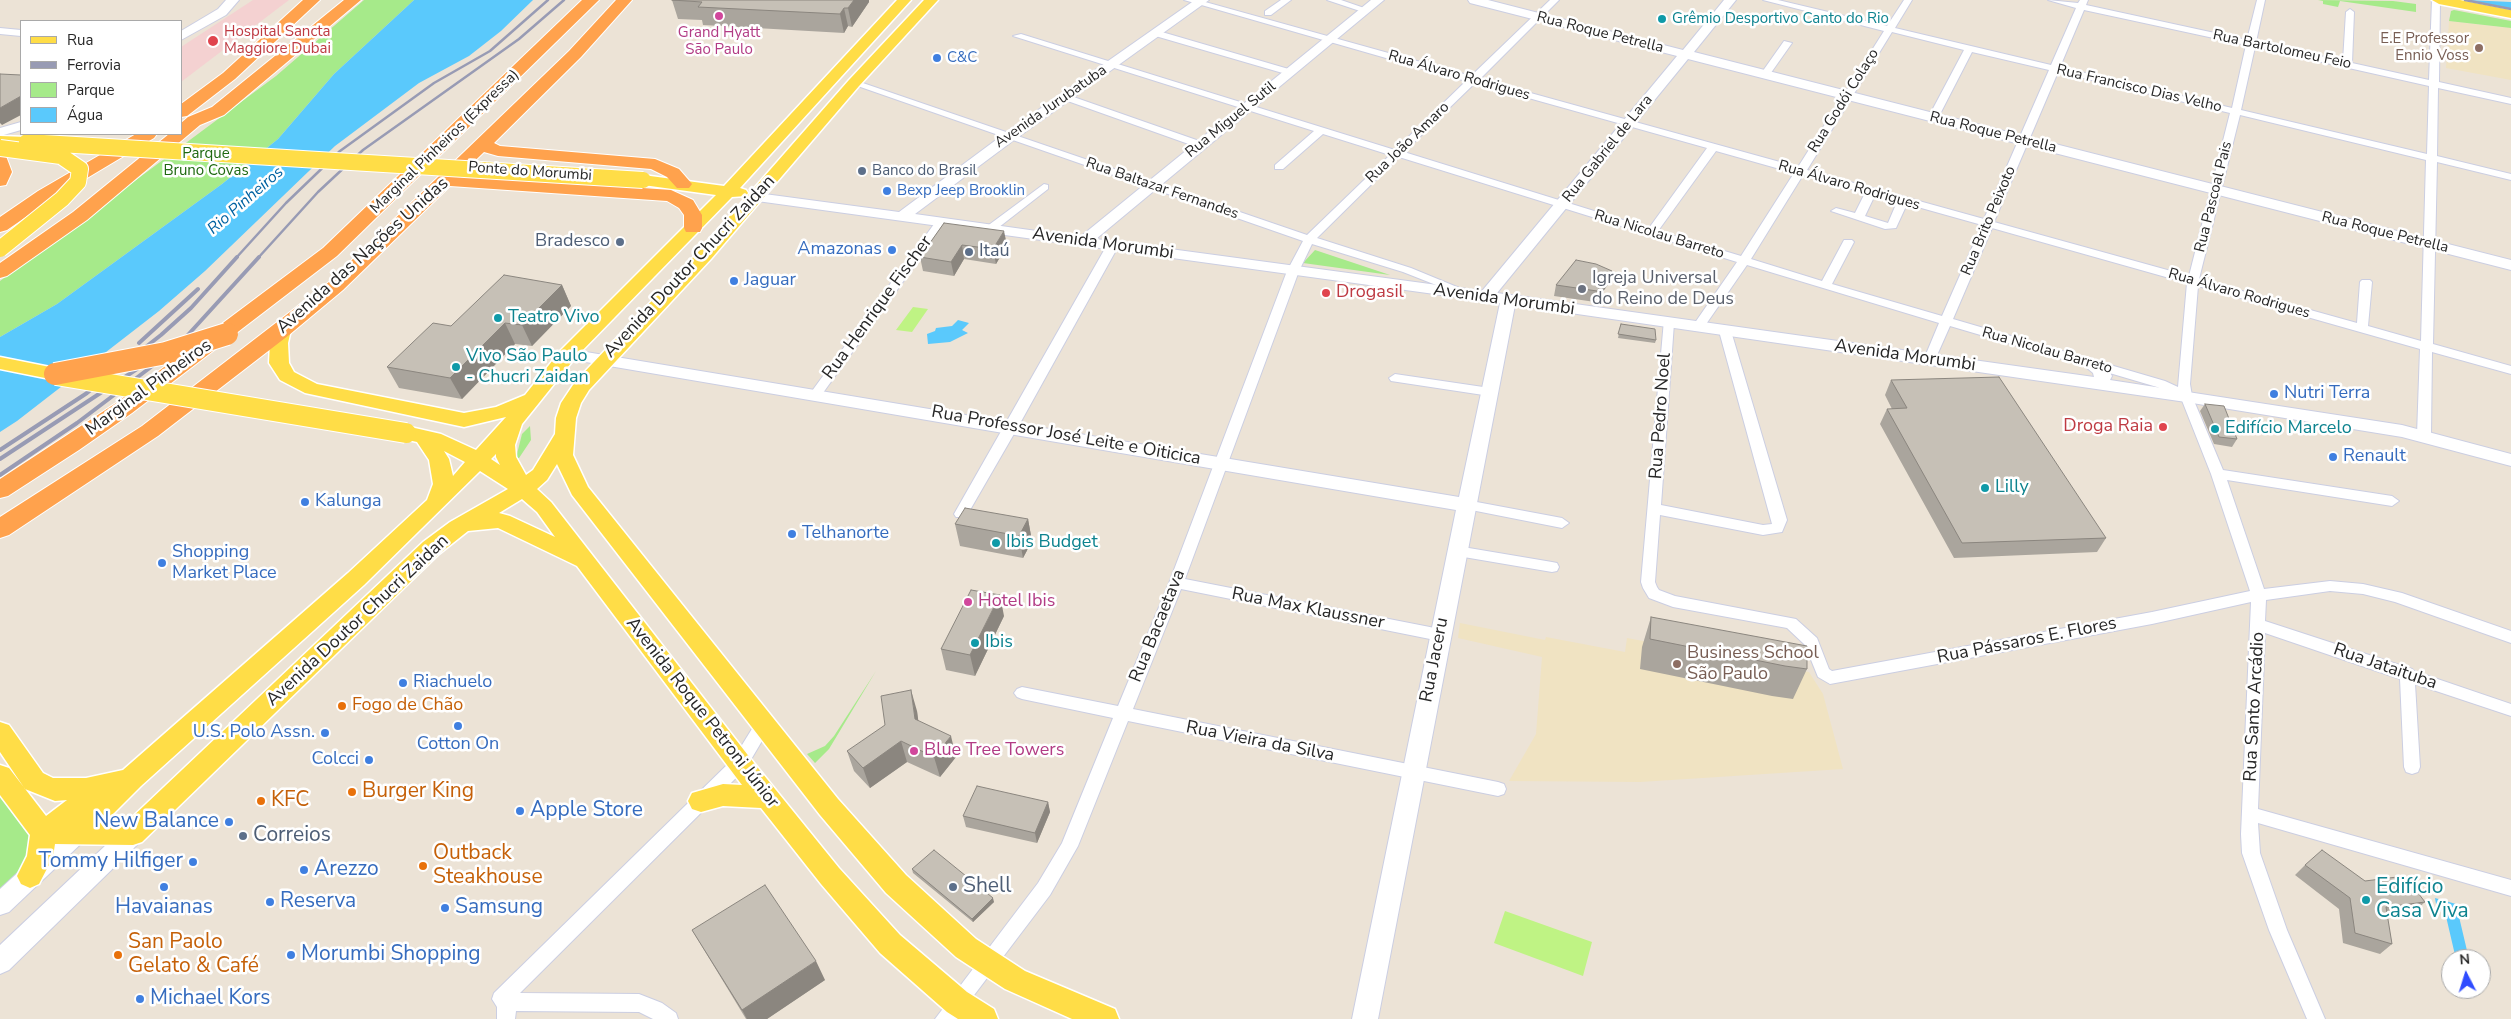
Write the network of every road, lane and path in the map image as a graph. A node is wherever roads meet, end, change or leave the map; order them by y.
1 (230, 0) edge
2 (311, 0) edge
3 (332, 0) edge
4 (353, 0) edge
5 (591, 0) edge
6 (632, 0) edge
7 (930, 0) edge
8 (1287, 0) edge
9 (1331, 0) edge
10 (1378, 0) edge
11 (1474, 0) edge
12 (1554, 0) edge
13 (1730, 0) edge
14 (1767, 0) edge
15 (1908, 0) edge
16 (2052, 0) edge
17 (2261, 0) edge
18 (2438, 0) edge
19 (1196, 1) edge
20 (614, 2) edge
21 (896, 3) edge
22 (2083, 3) edge
23 (1366, 10) junction
24 (2350, 12) dead end
25 (1268, 13) dead end
26 (2511, 14) edge
27 (1537, 16) junction
28 (1889, 30) junction
29 (0, 31) edge
30 (20, 33) edge
31 (1155, 33) junction
32 (182, 35) edge
33 (1018, 36) dead end
34 (1328, 40) junction
35 (1787, 43) dead end
36 (2250, 43) junction
37 (1969, 49) junction
38 (1687, 54) junction
39 (1110, 65) junction
40 (2347, 65) junction
41 (2053, 68) junction
42 (1289, 72) junction
43 (1765, 74) junction
44 (1472, 80) junction
45 (854, 83) junction
46 (2434, 84) junction
47 (498, 90) junction
48 (1847, 96) junction
49 (1065, 97) junction
50 (2511, 100) edge
51 (182, 103) edge
52 (1246, 107) junction
53 (2235, 112) junction
54 (1933, 118) junction
55 (1629, 123) junction
56 (184, 125) edge
57 (20, 126) edge
58 (1321, 130) junction
59 (0, 132) edge
60 (133, 135) edge
61 (146, 135) edge
62 (173, 135) edge
63 (1009, 136) junction
64 (25, 138) edge
65 (2023, 140) junction
66 (0, 141) edge
67 (484, 142) junction
68 (1201, 145) junction
69 (0, 148) edge
70 (1712, 148) junction
71 (1398, 153) junction
72 (528, 154) junction
73 (2432, 158) junction
74 (0, 160) edge
75 (757, 160) junction
76 (1279, 166) dead end
77 (1799, 172) junction
78 (2511, 176) edge
79 (448, 180) junction
80 (643, 180) joint
81 (0, 181) edge
82 (478, 181) junction
83 (683, 184) junction
84 (1152, 186) junction
85 (1044, 187) dead end
86 (2217, 190) junction
87 (729, 191) junction
88 (1871, 192) junction
89 (757, 198) junction
90 (1903, 201) junction
91 (1562, 205) junction
92 (0, 211) edge
93 (1836, 211) dead end
94 (902, 217) junction
95 (1859, 217) junction
96 (941, 222) junction
97 (1987, 224) junction
98 (0, 226) edge
99 (692, 228) junction
100 (990, 229) junction
101 (1651, 232) junction
102 (1309, 239) junction
103 (1084, 241) junction
104 (1848, 242) dead end
105 (2428, 244) junction
106 (1113, 245) junction
107 (0, 250) edge
108 (1744, 261) junction
109 (2511, 265) edge
110 (1293, 271) junction
111 (0, 272) edge
112 (295, 280) joint
113 (2193, 281) junction
114 (2366, 282) dead end
115 (1825, 286) junction
116 (1478, 296) junction
117 (1508, 301) junction
118 (1668, 323) junction
119 (1946, 323) junction
120 (1698, 327) junction
121 (2362, 328) junction
122 (282, 330) junction
123 (1726, 331) junction
124 (2426, 347) junction
125 (568, 354) junction
126 (1930, 359) junction
127 (604, 360) junction
128 (0, 363) edge
129 (2089, 363) junction
130 (2511, 370) edge
131 (55, 374) junction
132 (1395, 378) dead end
133 (2095, 383) junction
134 (1490, 392) junction
135 (816, 394) junction
136 (2186, 396) junction
137 (532, 398) junction
138 (517, 417) junction
139 (464, 420) junction
140 (1012, 428) junction
141 (564, 435) junction
142 (2424, 435) junction
143 (421, 437) junction
144 (478, 460) junction
145 (2511, 460) edge
146 (1222, 463) junction
147 (2218, 474) junction
148 (524, 489) junction
149 (0, 490) edge
150 (2392, 501) dead end
151 (436, 504) junction
152 (1466, 505) junction
153 (1654, 509) junction
154 (961, 514) edge
155 (1562, 523) dead end
156 (458, 527) junction
157 (0, 529) edge
158 (1457, 551) junction
159 (584, 560) junction
160 (1552, 567) dead end
161 (1176, 583) junction
162 (2259, 594) junction
163 (2259, 625) junction
164 (1440, 635) junction
165 (2511, 637) edge
166 (2407, 673) junction
167 (1022, 693) dead end
168 (2511, 710) edge
169 (1123, 714) junction
170 (764, 724) junction
171 (0, 732) edge
172 (740, 763) junction
173 (2412, 767) dead end
174 (1413, 771) junction
175 (0, 776) edge
176 (132, 778) junction
177 (1498, 788) dead end
178 (86, 789) junction
179 (768, 798) junction
180 (701, 801) junction
181 (2250, 814) junction
182 (43, 832) junction
183 (78, 832) junction
184 (133, 834) junction
185 (30, 876) junction
186 (2511, 888) edge
187 (0, 904) edge
188 (0, 962) edge
189 (988, 962) junction
190 (505, 1007) edge
191 (950, 1010) edge
192 (669, 1019) edge
193 (984, 1019) edge
194 (1105, 1019) edge
195 (1365, 1019) edge
196 (2316, 1019) edge

1 - 32 street
2 - 51 highway
2 - 56 highway
3 - 56 highway
4 - 56 highway
5 - 47 highway, Marginal Pinheiros (Expressa)
6 - 20 main road
7 - 45 main road, Avenida Doutor Chucri Zaidan
8 - 25 street
9 - 23 street
10 - 23 street, Rua Miguel Sutil
11 - 27 street, Rua Roque Petrella
12 - 27 street, Rua João Amaro
13 - 38 street, Rua Gabriel de Lara
14 - 28 street, Rua Francisco Dias Velho
15 - 28 street, Rua Godói Colaço
16 - 22 street, Rua Bartolomeu Feio
17 - 36 street, Rua Pascoal Pais
18 - 26 main road
18 - 46 street
19 - 31 street, Avenida Jurubatuba
19 - 34 street, Rua Álvaro Rodrigues
20 - 47 highway
20 - 67 highway, Avenida das Nações Unidas
20 - 131 highway, bridge
21 - 75 main road, Avenida Doutor Chucri Zaidan
22 - 36 street, Rua Bartolomeu Feio
22 - 41 street, Rua Brito Peixoto
23 - 34 street, Rua Miguel Sutil
24 - 40 street
27 - 38 street, Rua Roque Petrella
27 - 44 street, Rua João Amaro
28 - 37 street, Rua Francisco Dias Velho
28 - 48 street, Rua Godói Colaço
29 - 30 street
31 - 39 street, Avenida Jurubatuba
31 - 42 street
33 - 39 street, Rua Nicolau Barreto
34 - 42 street, Rua Miguel Sutil
34 - 44 street, Rua Álvaro Rodrigues
35 - 43 street
36 - 40 street, Rua Bartolomeu Feio
36 - 53 street, Rua Pascoal Pais
37 - 41 street, Rua Francisco Dias Velho
37 - 54 street
38 - 43 street, Rua Roque Petrella
38 - 55 street, Rua Gabriel de Lara
39 - 49 street, Avenida Jurubatuba
39 - 52 street, Rua Nicolau Barreto
40 - 46 street, Rua Bartolomeu Feio
41 - 53 street, Rua Francisco Dias Velho
41 - 65 street, Rua Brito Peixoto
42 - 52 street, Rua Miguel Sutil
43 - 48 street, Rua Roque Petrella
44 - 55 street, Rua Álvaro Rodrigues
44 - 71 street, Rua João Amaro
45 - 63 street, Rua Baltazar Fernandes
45 - 89 main road, Avenida Doutor Chucri Zaidan
46 - 50 street, Rua Bartolomeu Feio
46 - 73 street
47 - 112 highway, Marginal Pinheiros (Expressa)
48 - 54 street, Rua Roque Petrella
48 - 77 street, Rua Godói Colaço
49 - 63 street, Avenida Jurubatuba
49 - 68 street
52 - 58 street, Rua Nicolau Barreto
52 - 68 street, Rua Miguel Sutil
53 - 73 street, Rua Francisco Dias Velho
53 - 86 street, Rua Pascoal Pais
54 - 65 street, Rua Roque Petrella
55 - 70 street, Rua Álvaro Rodrigues
55 - 91 street, Rua Gabriel de Lara
57 - 59 street
58 - 71 street, Rua Nicolau Barreto
58 - 76 street
60 - 92 highway
61 - 98 highway
62 - 111 highway
63 - 84 street, Rua Baltazar Fernandes
63 - 94 street, Avenida Jurubatuba
64 - 66 main road
64 - 80 main road, Ponte do Morumbi, bridge
65 - 86 street, Rua Roque Petrella
65 - 97 street, Rua Brito Peixoto
67 - 72 highway
67 - 79 highway, Avenida das Nações Unidas
68 - 84 street, Rua Miguel Sutil
69 - 107 main road, bridge
70 - 77 street, Rua Álvaro Rodrigues
70 - 101 street
71 - 91 street, Rua Nicolau Barreto
71 - 102 street, Rua João Amaro
72 - 82 highway
72 - 83 highway
73 - 78 street, Rua Francisco Dias Velho
73 - 105 street
74 - 81 highway
75 - 83 main road
75 - 87 main road, Avenida Doutor Chucri Zaidan
77 - 88 street, Rua Álvaro Rodrigues
77 - 108 street, Rua Godói Colaço
79 - 82 highway
79 - 122 highway, Avenida das Nações Unidas
80 - 83 main road, Avenida Morumbi
82 - 99 highway
83 - 87 main road, Avenida Morumbi
84 - 102 street, Rua Baltazar Fernandes
84 - 103 street, Rua Miguel Sutil
85 - 100 street
86 - 105 street, Rua Roque Petrella
86 - 113 street, Rua Pascoal Pais
87 - 89 main road, Avenida Morumbi
87 - 99 main road, Avenida Doutor Chucri Zaidan
88 - 90 street, Rua Álvaro Rodrigues
88 - 95 street
89 - 94 street, Avenida Morumbi
89 - 127 main road, Avenida Doutor Chucri Zaidan
90 - 95 street
90 - 97 street, Rua Álvaro Rodrigues
91 - 101 street, Rua Nicolau Barreto
91 - 116 street, Rua Gabriel de Lara
93 - 95 street
94 - 96 street, Avenida Morumbi
96 - 100 street, Avenida Morumbi
96 - 135 street, Rua Henrique Fischer
97 - 113 street, Rua Álvaro Rodrigues
97 - 119 street, Rua Brito Peixoto
99 - 125 main road, Avenida Doutor Chucri Zaidan
100 - 103 street, Avenida Morumbi
101 - 108 street, Rua Nicolau Barreto
102 - 110 street, Rua João Amaro
102 - 116 street, Rua Baltazar Fernandes
103 - 106 street, Avenida Morumbi
104 - 115 street
105 - 109 street, Rua Roque Petrella
105 - 124 street
106 - 110 street, Avenida Morumbi
106 - 140 street
108 - 115 street, Rua Nicolau Barreto
108 - 120 street, Rua Godói Colaço
110 - 116 street, Avenida Morumbi
110 - 146 street, Rua Bacaetava
112 - 149 highway, Marginal Pinheiros
113 - 121 street, Rua Álvaro Rodrigues
113 - 136 street, Rua Pascoal Pais
114 - 121 street
115 - 119 street, Rua Nicolau Barreto
116 - 117 street, Avenida Morumbi
117 - 118 street, Avenida Morumbi
117 - 134 street, Rua Jaceru
118 - 120 street, Avenida Morumbi
118 - 153 street, Rua Pedro Noel
119 - 126 street, Rua Brito Peixoto
119 - 129 street, Rua Nicolau Barreto
120 - 123 street, Avenida Morumbi
121 - 124 street, Rua Álvaro Rodrigues
122 - 139 main road
122 - 157 highway, Avenida das Nações Unidas
123 - 126 street, Avenida Morumbi
123 - 153 street
124 - 130 street, Rua Álvaro Rodrigues
124 - 142 street
125 - 127 street, Rua Professor José Leite e Oiticica
125 - 137 main road, Avenida Doutor Chucri Zaidan
126 - 133 street, Avenida Morumbi
127 - 135 street, Rua Professor José Leite e Oiticica
127 - 141 main road, Avenida Doutor Chucri Zaidan
128 - 131 main road
129 - 133 street
129 - 136 street, Rua Nicolau Barreto
131 - 143 main road, bridge
132 - 134 street
133 - 136 street, Avenida Morumbi
134 - 152 street, Rua Jaceru
135 - 140 street, Rua Professor José Leite e Oiticica
136 - 142 street, Avenida Morumbi
136 - 147 street, Rua Santo Arcádio
137 - 138 main road, Avenida Doutor Chucri Zaidan
137 - 139 main road
138 - 144 main road, Avenida Doutor Chucri Zaidan
138 - 148 main road
139 - 143 main road
140 - 146 street, Rua Professor José Leite e Oiticica
140 - 154 street
141 - 148 main road, Avenida Doutor Chucri Zaidan
141 - 170 main road
142 - 145 street, Avenida Morumbi
143 - 144 main road, Avenida Roque Petroni Júnior
143 - 151 main road
144 - 148 main road, Avenida Roque Petroni Júnior
144 - 151 main road, Avenida Doutor Chucri Zaidan
146 - 152 street, Rua Professor José Leite e Oiticica
146 - 161 street, Rua Bacaetava
147 - 150 street
147 - 162 street, Rua Santo Arcádio
148 - 156 main road, Avenida Doutor Chucri Zaidan
148 - 159 main road, Avenida Roque Petroni Júnior
151 - 176 main road, Avenida Doutor Chucri Zaidan
152 - 155 street, Rua Professor José Leite e Oiticica
152 - 158 street, Rua Jaceru
153 - 162 street, Rua Pássaros E. Flores
156 - 159 main road
156 - 184 main road, Avenida Doutor Chucri Zaidan
158 - 160 street
158 - 164 street, Rua Jaceru
159 - 172 main road, Avenida Roque Petroni Júnior
161 - 164 street, Rua Max Klaussner
161 - 169 street, Rua Bacaetava
162 - 163 street, Rua Santo Arcádio
162 - 165 street, Rua Pássaros E. Flores
163 - 166 street, Rua Jataituba
163 - 181 street, Rua Santo Arcádio
164 - 174 street, Rua Jaceru
166 - 168 street, Rua Jataituba
166 - 173 street
167 - 169 street, Rua Vieira da Silva
169 - 174 street, Rua Vieira da Silva
169 - 189 street, Rua Bacaetava
170 - 172 street
170 - 189 main road
171 - 178 main road
172 - 179 main road, Avenida Roque Petroni Júnior
172 - 180 street
174 - 177 street, Rua Vieira da Silva
174 - 195 street, Rua Jaceru
175 - 182 main road
176 - 178 main road
176 - 183 main road, Avenida Doutor Chucri Zaidan
178 - 182 main road
179 - 180 main road
179 - 191 main road, Avenida Roque Petroni Júnior
180 - 190 street
181 - 186 street
181 - 196 street, Rua Santo Arcádio
182 - 183 main road
182 - 185 main road
183 - 184 main road
183 - 185 street, Avenida Doutor Chucri Zaidan
184 - 188 street, Avenida Doutor Chucri Zaidan
185 - 187 street, Avenida Doutor Chucri Zaidan
189 - 191 street, Rua Bacaetava
189 - 194 main road
190 - 192 street
191 - 193 main road, Avenida Roque Petroni Júnior

